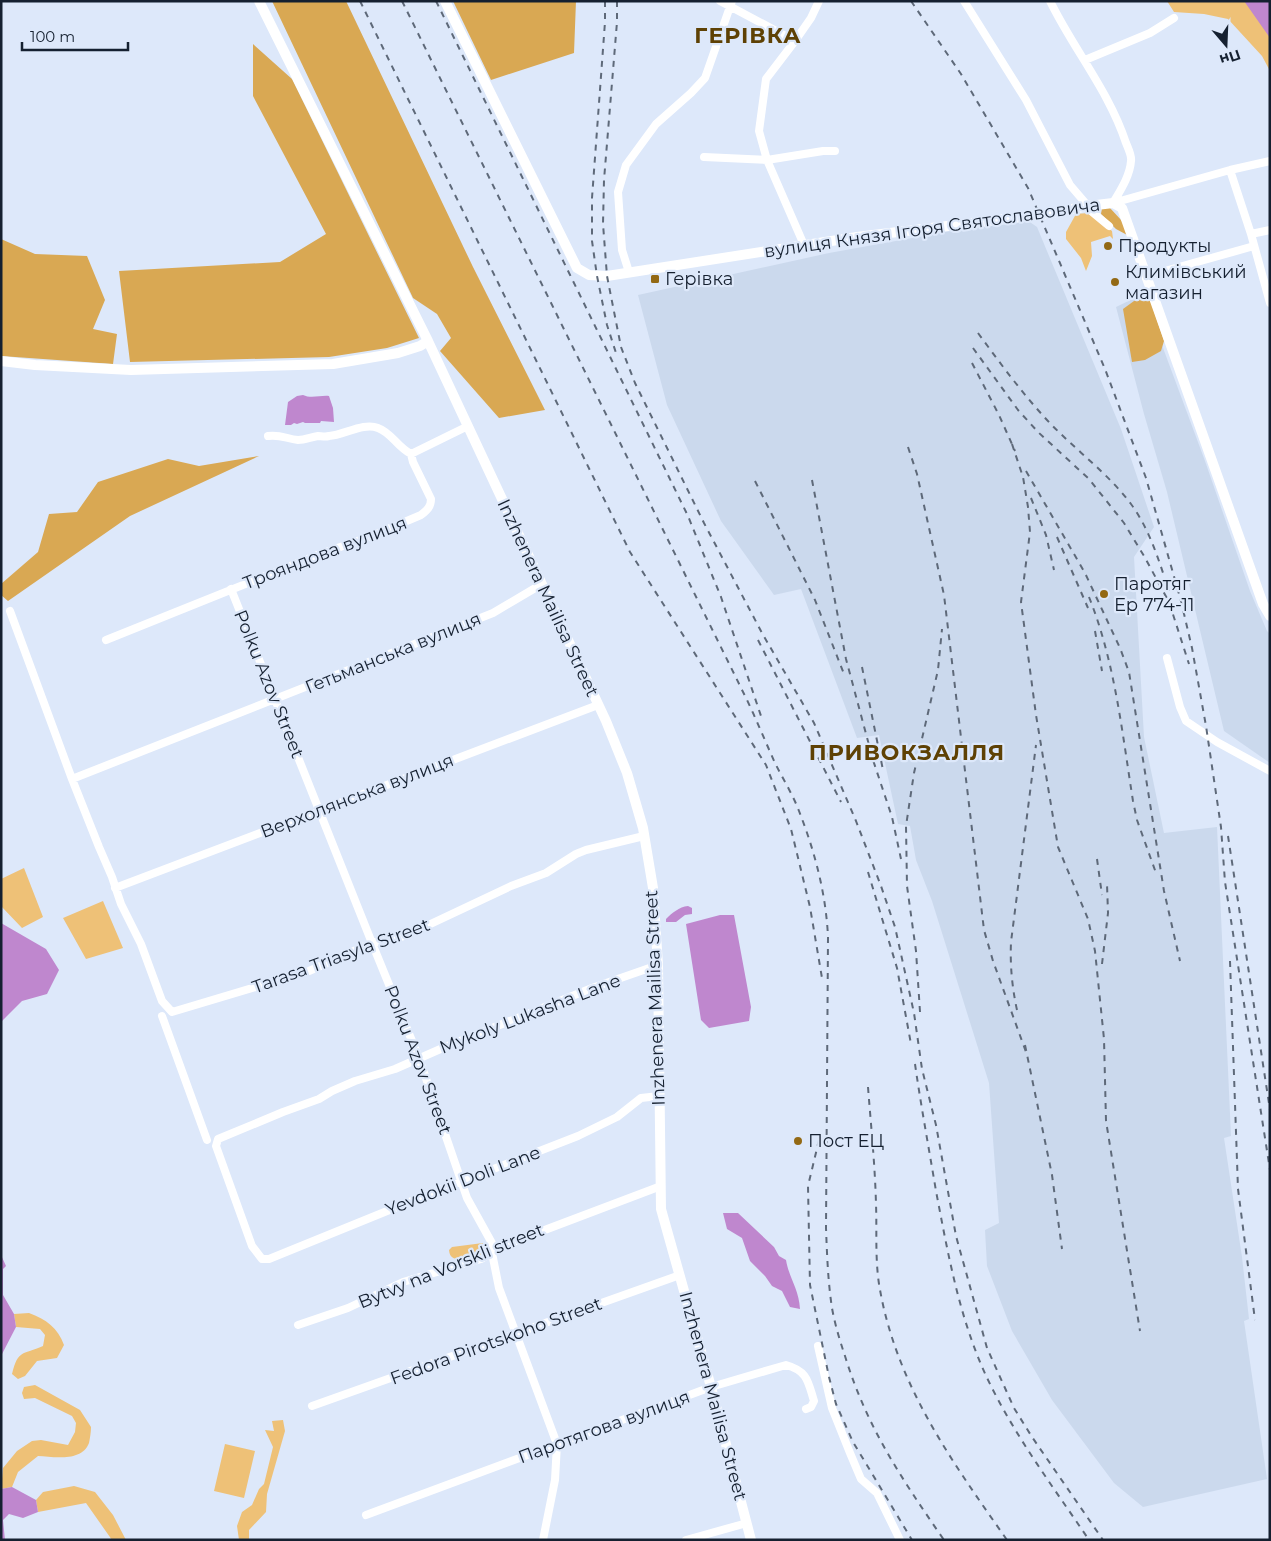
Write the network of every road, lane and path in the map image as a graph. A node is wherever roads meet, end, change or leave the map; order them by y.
1 (259, 1) edge
2 (445, 1) edge
3 (720, 1) edge
4 (819, 1) edge
5 (964, 1) edge
6 (1050, 1) edge
7 (731, 3) edge
8 (1174, 18) dead end
9 (795, 41) junction
10 (1085, 60) junction
11 (835, 151) dead end
12 (704, 157) dead end
13 (767, 160) junction
14 (1270, 161) edge
15 (1230, 170) junction
16 (1113, 204) junction
17 (1087, 206) junction
18 (1109, 226) dead end
19 (1270, 230) edge
20 (1251, 234) junction
21 (804, 245) junction
22 (1254, 246) junction
23 (629, 272) junction
24 (1147, 276) junction
25 (1270, 304) edge
26 (428, 341) junction
27 (1, 361) edge
28 (468, 426) junction
29 (268, 436) dead end
30 (411, 454) junction
31 (542, 584) junction
32 (231, 589) junction
33 (10, 612) dead end
34 (1270, 616) edge
35 (106, 640) dead end
36 (1167, 658) dead end
37 (276, 699) junction
38 (598, 705) junction
39 (1270, 771) edge
40 (72, 779) junction
41 (319, 811) junction
42 (644, 836) junction
43 (115, 888) junction
44 (372, 943) junction
45 (658, 965) junction
46 (162, 1016) dead end
47 (419, 1058) junction
48 (659, 1096) junction
49 (206, 1140) dead end
50 (462, 1182) junction
51 (661, 1186) junction
52 (492, 1253) junction
53 (262, 1259) joint
54 (680, 1275) junction
55 (298, 1325) dead end
56 (516, 1334) junction
57 (818, 1346) dead end
58 (711, 1387) junction
59 (312, 1406) dead end
60 (806, 1409) dead end
61 (557, 1444) junction
62 (366, 1515) dead end
63 (747, 1523) junction
64 (543, 1540) edge
65 (686, 1540) edge
66 (751, 1540) edge
67 (900, 1540) edge

1 - 26 street, Inzhenera Mailisa Street
2 - 23 street, вулиця Князя Ігоря Святославовича
3 - 7 street
4 - 9 street
5 - 17 street
6 - 10 street
7 - 9 street
7 - 23 street
8 - 10 street
9 - 13 street
10 - 16 street
11 - 13 street
12 - 13 street
13 - 21 street
14 - 15 street
15 - 16 street
15 - 20 street
16 - 17 street, вулиця Князя Ігоря Святославовича
16 - 24 street, вулиця Князя Ігоря Святославовича
17 - 18 street
17 - 21 street, вулиця Князя Ігоря Святославовича
19 - 20 street
20 - 22 street
21 - 23 street, вулиця Князя Ігоря Святославовича
22 - 24 street
22 - 25 street
24 - 34 street, вулиця Князя Ігоря Святославовича
26 - 27 street
26 - 28 street, Inzhenera Mailisa Street
28 - 30 street
28 - 31 street, Inzhenera Mailisa Street
29 - 30 street
30 - 32 street, Трояндова вулиця
31 - 37 street, Гетьманська вулиця
31 - 38 street, Inzhenera Mailisa Street
32 - 35 street, Трояндова вулиця
32 - 37 street, Polku Azov Street
33 - 40 street
36 - 39 street
37 - 40 street, Гетьманська вулиця
37 - 41 street, Polku Azov Street
38 - 41 street, Верхолянська вулиця
38 - 42 street, Inzhenera Mailisa Street
40 - 43 street
41 - 43 street, Верхолянська вулиця
41 - 44 street, Polku Azov Street
42 - 44 street, Tarasa Triasyla Street
42 - 45 street, Inzhenera Mailisa Street
43 - 44 street, Tarasa Triasyla Street
44 - 47 street, Polku Azov Street
45 - 47 street, Mykoly Lukasha Lane
45 - 48 street, Inzhenera Mailisa Street
46 - 49 street
47 - 50 street, Polku Azov Street
47 - 53 street, Mykoly Lukasha Lane
48 - 50 street, Yevdokii Doli Lane
48 - 51 street, Inzhenera Mailisa Street
50 - 52 street, Polku Azov Street
50 - 53 street, Yevdokii Doli Lane
51 - 52 street, Bytvy na Vorskli street
51 - 54 street, Inzhenera Mailisa Street
52 - 55 street, Bytvy na Vorskli street
52 - 56 street, Polku Azov Street
54 - 56 street, Fedora Pirotskoho Street
54 - 58 street, Inzhenera Mailisa Street
56 - 59 street, Fedora Pirotskoho Street
56 - 61 street, Polku Azov Street
57 - 67 street
58 - 60 street, Паротягова вулиця
58 - 61 street, Паротягова вулиця
58 - 63 street, Inzhenera Mailisa Street
61 - 62 street, Паротягова вулиця
61 - 64 street, Polku Azov Street
63 - 65 street
63 - 66 street, Inzhenera Mailisa Street

